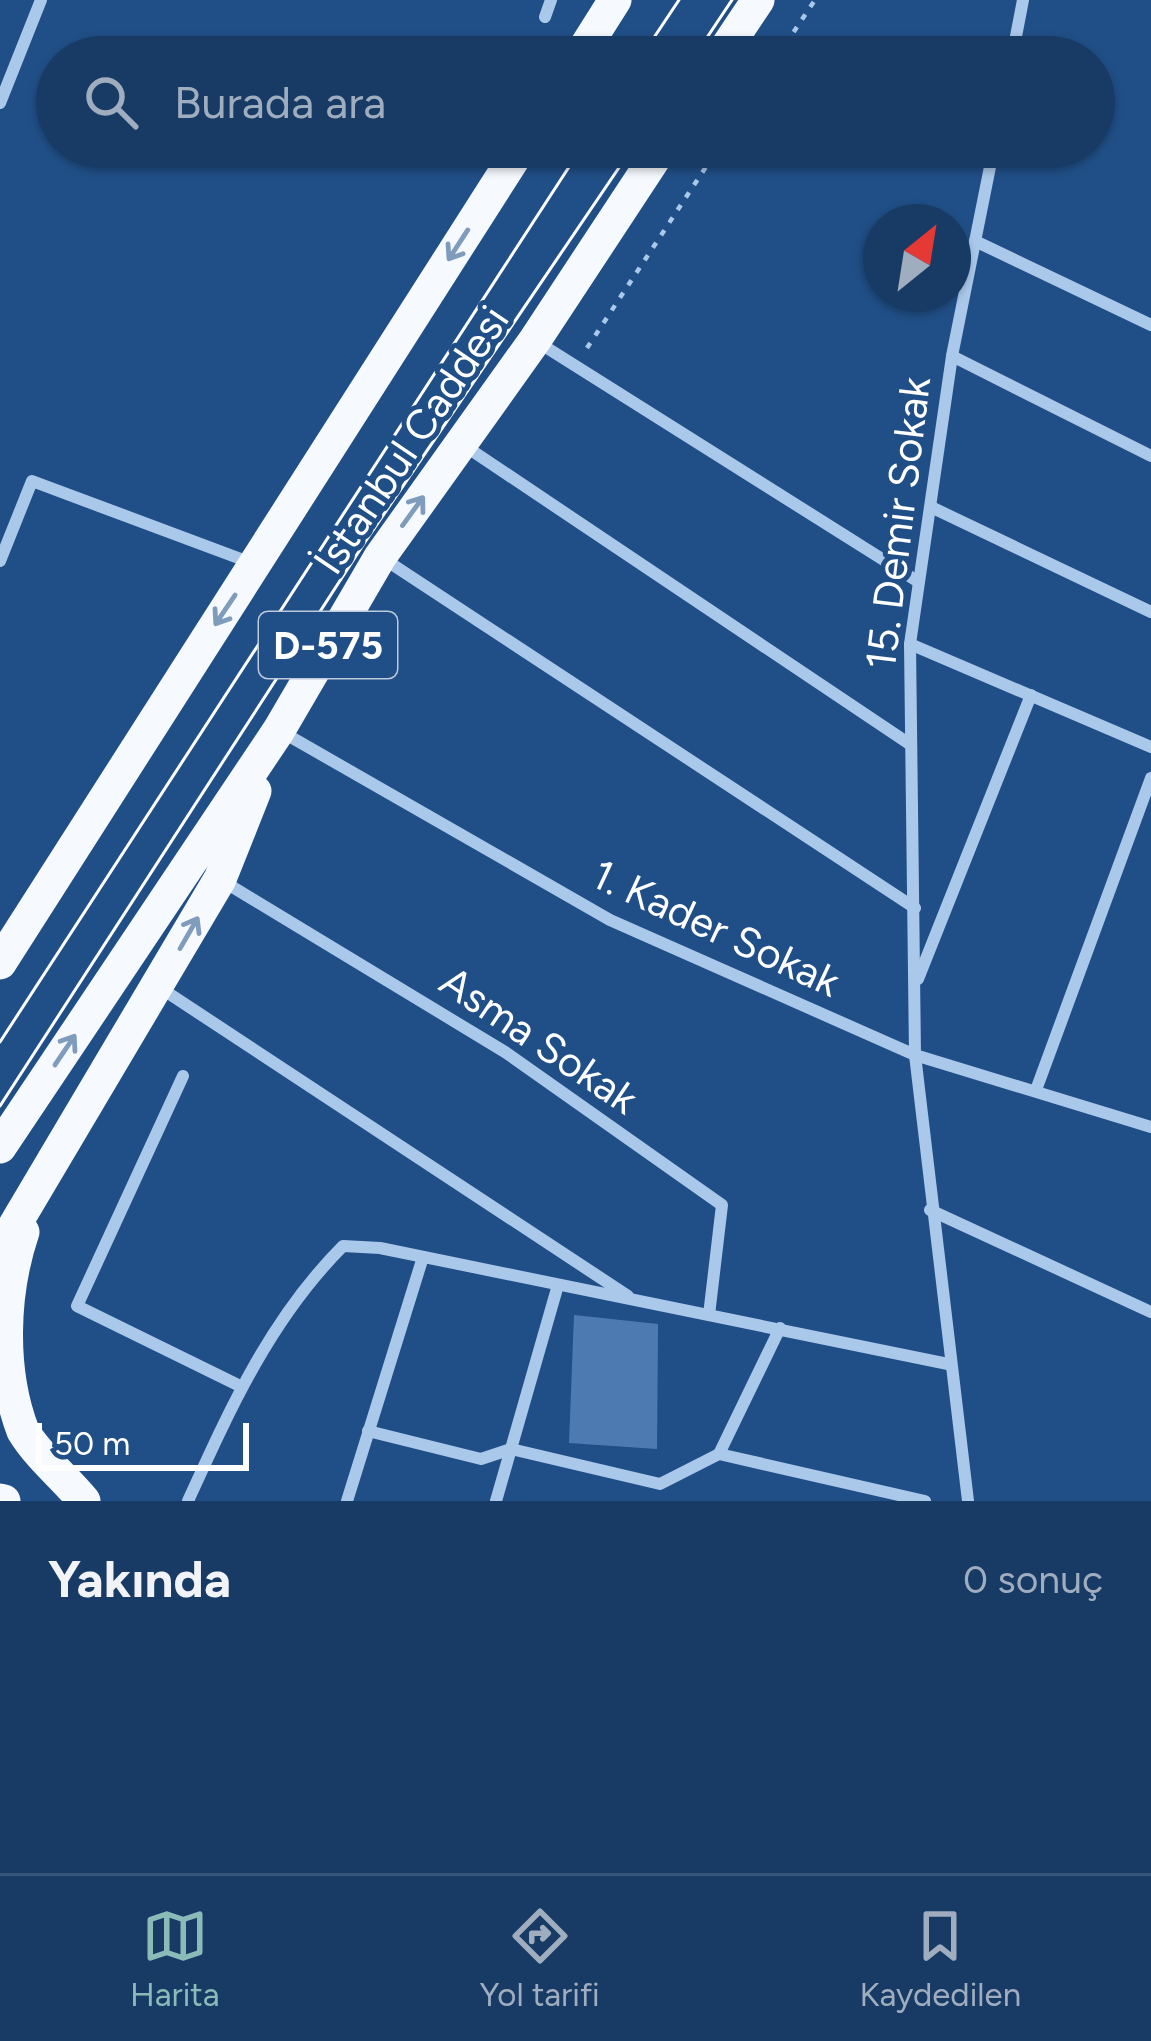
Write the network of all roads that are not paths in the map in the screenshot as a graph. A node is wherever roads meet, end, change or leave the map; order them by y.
1 (41, 0) edge
2 (551, 0) edge
3 (615, 0) edge
4 (758, 0) edge
5 (1023, 0) edge
6 (545, 16) dead end
7 (592, 36) edge
8 (735, 36) edge
9 (1016, 36) edge
10 (1, 100) edge
11 (508, 168) edge
12 (648, 168) edge
13 (990, 168) edge
14 (975, 242) junction
15 (1151, 325) edge
16 (535, 340) junction
17 (952, 356) junction
18 (461, 443) junction
19 (1151, 456) edge
20 (931, 507) junction
21 (380, 556) junction
22 (0, 561) edge
23 (256, 565) junction
24 (916, 581) junction
25 (1151, 612) edge
26 (910, 644) junction
27 (1031, 695) junction
28 (279, 730) junction
29 (911, 745) junction
30 (1151, 747) edge
31 (1151, 778) edge
32 (220, 879) junction
33 (915, 908) junction
34 (0, 963) edge
35 (158, 986) junction
36 (915, 986) junction
37 (915, 1055) junction
38 (183, 1076) dead end
39 (1036, 1090) junction
40 (1151, 1127) edge
41 (0, 1147) edge
42 (36, 1193) junction
43 (930, 1210) junction
44 (0, 1250) edge
45 (423, 1257) junction
46 (558, 1285) junction
47 (633, 1299) junction
48 (1151, 1312) edge
49 (709, 1315) junction
50 (781, 1328) junction
51 (948, 1364) junction
52 (240, 1386) junction
53 (368, 1430) junction
54 (511, 1449) junction
55 (719, 1454) junction
56 (660, 1484) junction
57 (84, 1501) edge
58 (188, 1501) edge
59 (346, 1501) edge
60 (496, 1501) edge
61 (654, 1501) edge
62 (925, 1501) edge
63 (968, 1501) edge

1 - 10 street
2 - 6 street
3 - 7 highway
4 - 8 highway
5 - 9 street
11 -> 23 highway, İstanbul Caddesi
12 - 16 highway, İstanbul Caddesi / D-575
13 - 14 street, 15. Demir Sokak
14 - 15 street
14 - 17 street, 15. Demir Sokak
16 - 18 highway, İstanbul Caddesi / D-575
16 - 24 street
17 - 19 street
17 - 20 street, 15. Demir Sokak
21 -> 18 highway, İstanbul Caddesi / D-575
18 - 29 street
20 - 24 street, 15. Demir Sokak
20 - 25 street
21 - 28 highway, İstanbul Caddesi / D-575
21 - 33 street
22 - 23 street
23 -> 34 highway, İstanbul Caddesi
24 - 26 street, 15. Demir Sokak
26 - 27 street
26 - 29 street, 15. Demir Sokak
27 - 30 street
27 - 36 street
28 - 32 highway
28 - 37 street, 1. Kader Sokak
41 -> 28 highway, İstanbul Caddesi / D-575
29 - 33 street, 15. Demir Sokak
31 - 39 street
35 -> 32 highway
32 - 49 street, Asma Sokak
33 - 36 street, 15. Demir Sokak
35 - 42 highway
35 - 47 street
36 - 37 street, 15. Demir Sokak
37 - 39 street, 1. Kader Sokak
37 - 43 street, 15. Demir Sokak
38 - 52 street
39 - 40 street, 1. Kader Sokak
42 - 44 highway
42 - 57 highway
43 - 48 street
43 - 51 street, 15. Demir Sokak
45 - 46 street
45 - 52 street
45 - 53 street
46 - 47 street
46 - 54 street
47 - 49 street
49 - 50 street
50 - 51 street
50 - 55 street
51 - 63 street, 15. Demir Sokak
52 - 58 street
53 - 54 street
53 - 59 street
54 - 56 street
54 - 60 street
55 - 56 street
55 - 62 street
56 - 61 street

